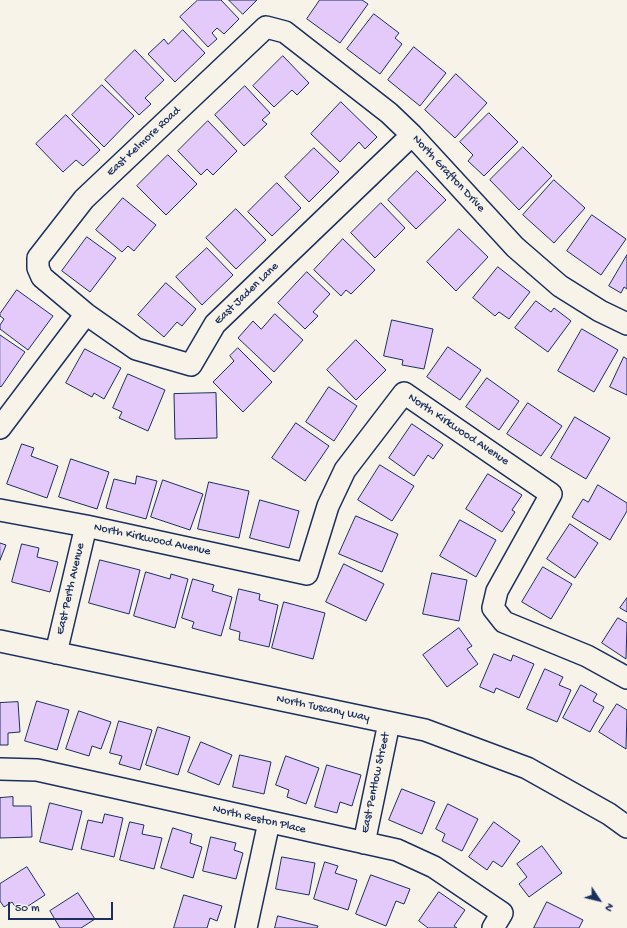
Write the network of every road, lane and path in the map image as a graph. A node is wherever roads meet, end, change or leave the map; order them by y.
1 (266, 27) joint
2 (412, 135) junction
3 (38, 268) joint
4 (86, 314) junction
5 (627, 324) edge
6 (0, 428) edge
7 (0, 510) edge
8 (86, 526) junction
9 (0, 641) edge
10 (56, 653) junction
11 (627, 678) edge
12 (389, 723) junction
13 (0, 769) edge
14 (269, 822) junction
15 (627, 827) edge
16 (364, 843) junction
17 (498, 920) edge
18 (246, 928) edge

1 - 2 street, North Grafton Drive
1 - 3 street, East Kelmore Road
2 - 4 street, East Jaden Lane
2 - 5 street, North Grafton Drive
3 - 4 street, East Jaden Lane
4 - 6 street
7 - 8 street, North Kirkwood Avenue
8 - 10 street, East Perth Avenue
8 - 11 street, North Kirkwood Avenue
9 - 10 street, North Tuscany Way
10 - 12 street, North Tuscany Way
12 - 15 street, North Tuscany Way
12 - 16 street, East Pentlow Street
13 - 14 street, North Reston Place
14 - 16 street, North Reston Place
14 - 18 street
16 - 17 street, North Reston Place

